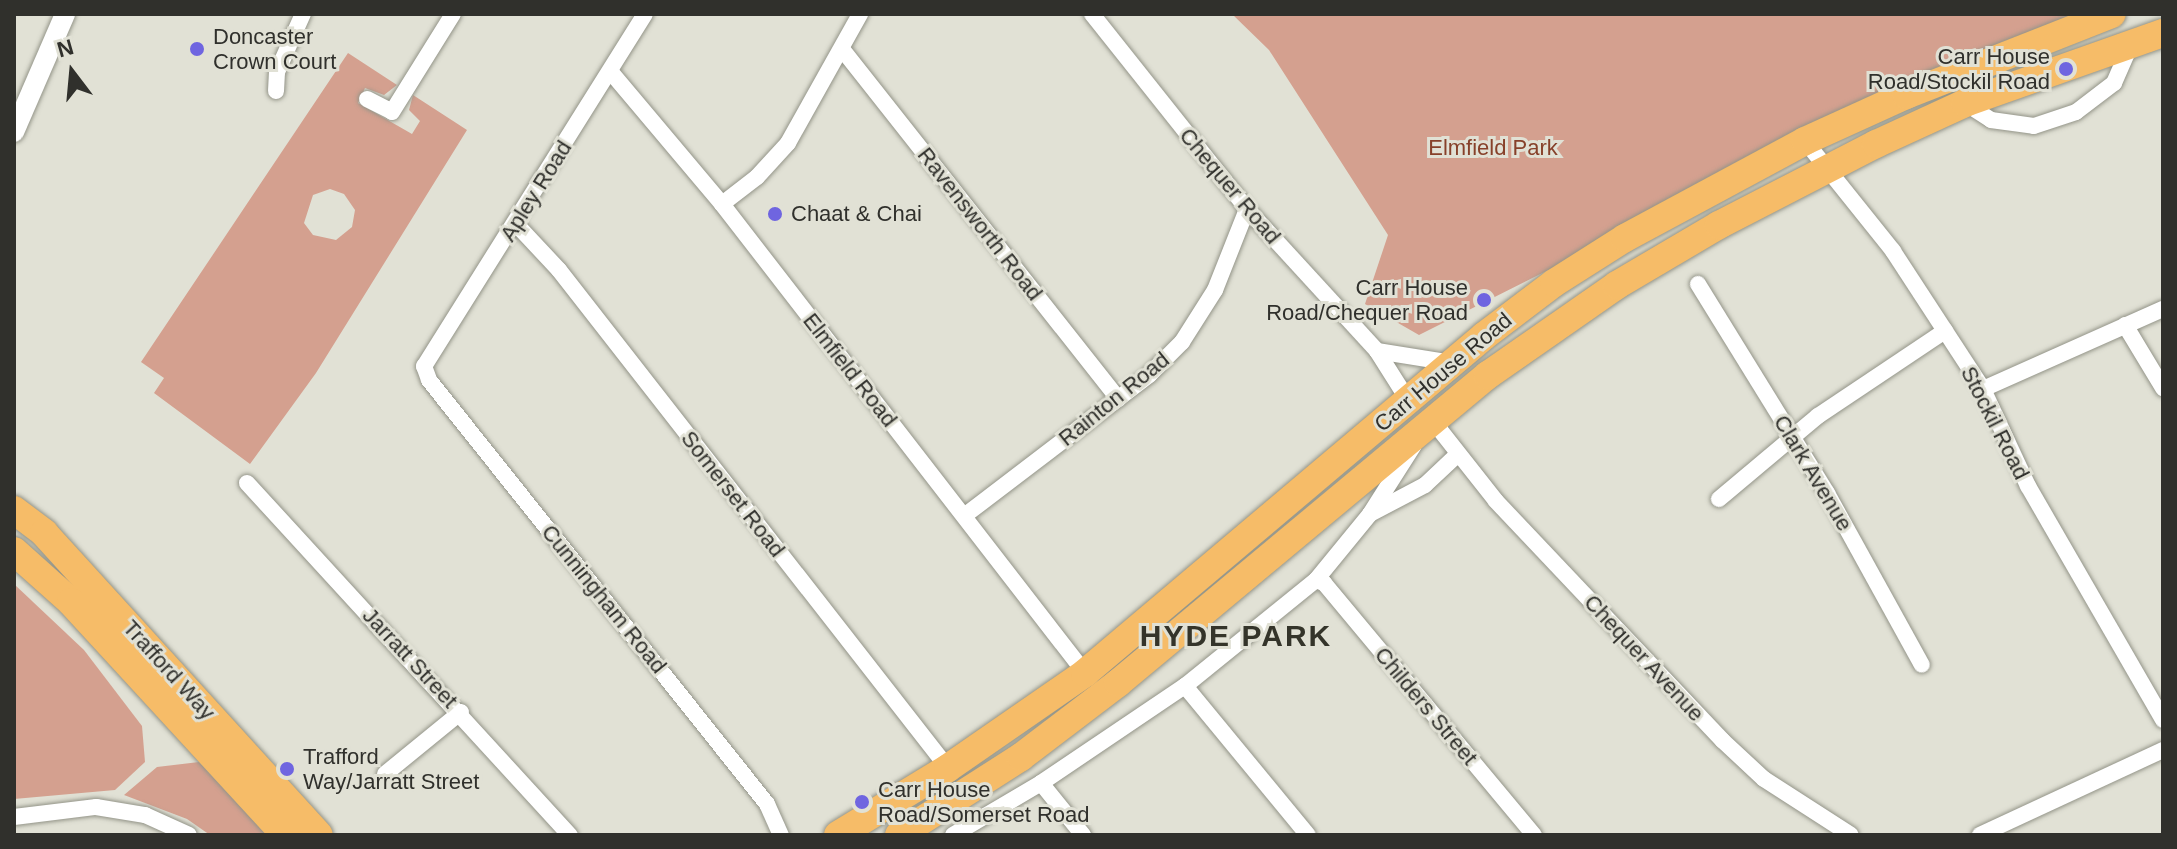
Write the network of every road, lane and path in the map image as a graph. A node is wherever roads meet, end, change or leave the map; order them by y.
1 (65, 14) edge
2 (303, 14) edge
3 (453, 14) edge
4 (645, 14) edge
5 (860, 14) edge
6 (1092, 14) edge
7 (2112, 14) edge
8 (2163, 33) edge
9 (2132, 42) junction
10 (842, 49) junction
11 (610, 71) junction
12 (276, 91) dead end
13 (367, 99) dead end
14 (1965, 103) junction
15 (392, 112) junction
16 (407, 123) dead end
17 (14, 132) edge
18 (1805, 141) junction
19 (1827, 169) junction
20 (722, 204) junction
21 (1247, 209) junction
22 (516, 224) junction
23 (1698, 284) dead end
24 (2163, 309) edge
25 (2125, 325) junction
26 (1945, 331) junction
27 (1377, 351) junction
28 (1452, 363) junction
29 (424, 366) joint
30 (2163, 388) edge
31 (1983, 389) junction
32 (1118, 399) junction
33 (1408, 400) junction
34 (1430, 423) junction
35 (1792, 440) junction
36 (1457, 455) junction
37 (247, 483) dead end
38 (1719, 499) dead end
39 (14, 510) edge
40 (1370, 514) junction
41 (964, 516) junction
42 (14, 551) edge
43 (1316, 580) junction
44 (1922, 665) dead end
45 (1085, 673) junction
46 (1185, 686) junction
47 (461, 712) junction
48 (2163, 720) edge
49 (2163, 750) edge
50 (948, 768) junction
51 (385, 774) dead end
52 (1041, 783) junction
53 (14, 817) edge
54 (189, 835) edge
55 (285, 835) edge
56 (319, 835) edge
57 (570, 835) edge
58 (781, 835) edge
59 (838, 835) edge
60 (899, 835) edge
61 (953, 835) edge
62 (1083, 835) edge
63 (1308, 835) edge
64 (1534, 835) edge
65 (1851, 835) edge
66 (1980, 835) edge

1 - 17 street
2 - 12 street
3 - 15 street
4 - 11 street, Apley Road
5 - 10 street
6 - 21 street, Chequer Road
7 - 18 highway, Carr House Road
8 - 9 highway, Carr House Road
9 - 14 highway, Carr House Road
9 - 14 street
10 - 20 street
10 - 32 street, Ravensworth Road
11 - 20 street, Elmfield Road
11 - 22 street, Apley Road
13 - 15 street
14 - 19 highway, Carr House Road
15 - 16 street
18 - 19 street, Stockil Road
18 - 28 highway, Carr House Road
19 - 26 street, Stockil Road
19 - 34 highway, Carr House Road
20 - 41 street, Elmfield Road
21 - 27 street, Chequer Road
21 - 32 street, Rainton Road
22 - 29 street, Apley Road
22 - 50 street, Somerset Road
23 - 35 street, Clark Avenue
24 - 25 street
25 - 30 street
25 - 31 street
26 - 31 street, Stockil Road
26 - 35 street
27 - 28 street
27 - 33 street, Chequer Road
28 - 33 highway, Carr House Road
29 - 58 street, Cunningham Road
31 - 48 street, Stockil Road
32 - 41 street, Rainton Road
33 - 45 highway, Carr House Road
34 - 36 street, Chequer Avenue
34 - 40 street
34 - 60 highway, Carr House Road
35 - 38 street
35 - 44 street, Clark Avenue
36 - 40 street
36 - 65 street, Chequer Avenue
37 - 47 street, Jarratt Street
39 - 56 highway, Trafford Way
40 - 43 street
41 - 45 street, Elmfield Road
42 - 55 highway, Trafford Way
43 - 46 street
43 - 64 street, Childers Street
45 - 50 highway, Carr House Road
46 - 52 street
46 - 63 street
47 - 51 street
47 - 57 street, Jarratt Street
49 - 66 street
50 - 59 highway, Carr House Road
52 - 61 street
52 - 62 street
53 - 54 street

